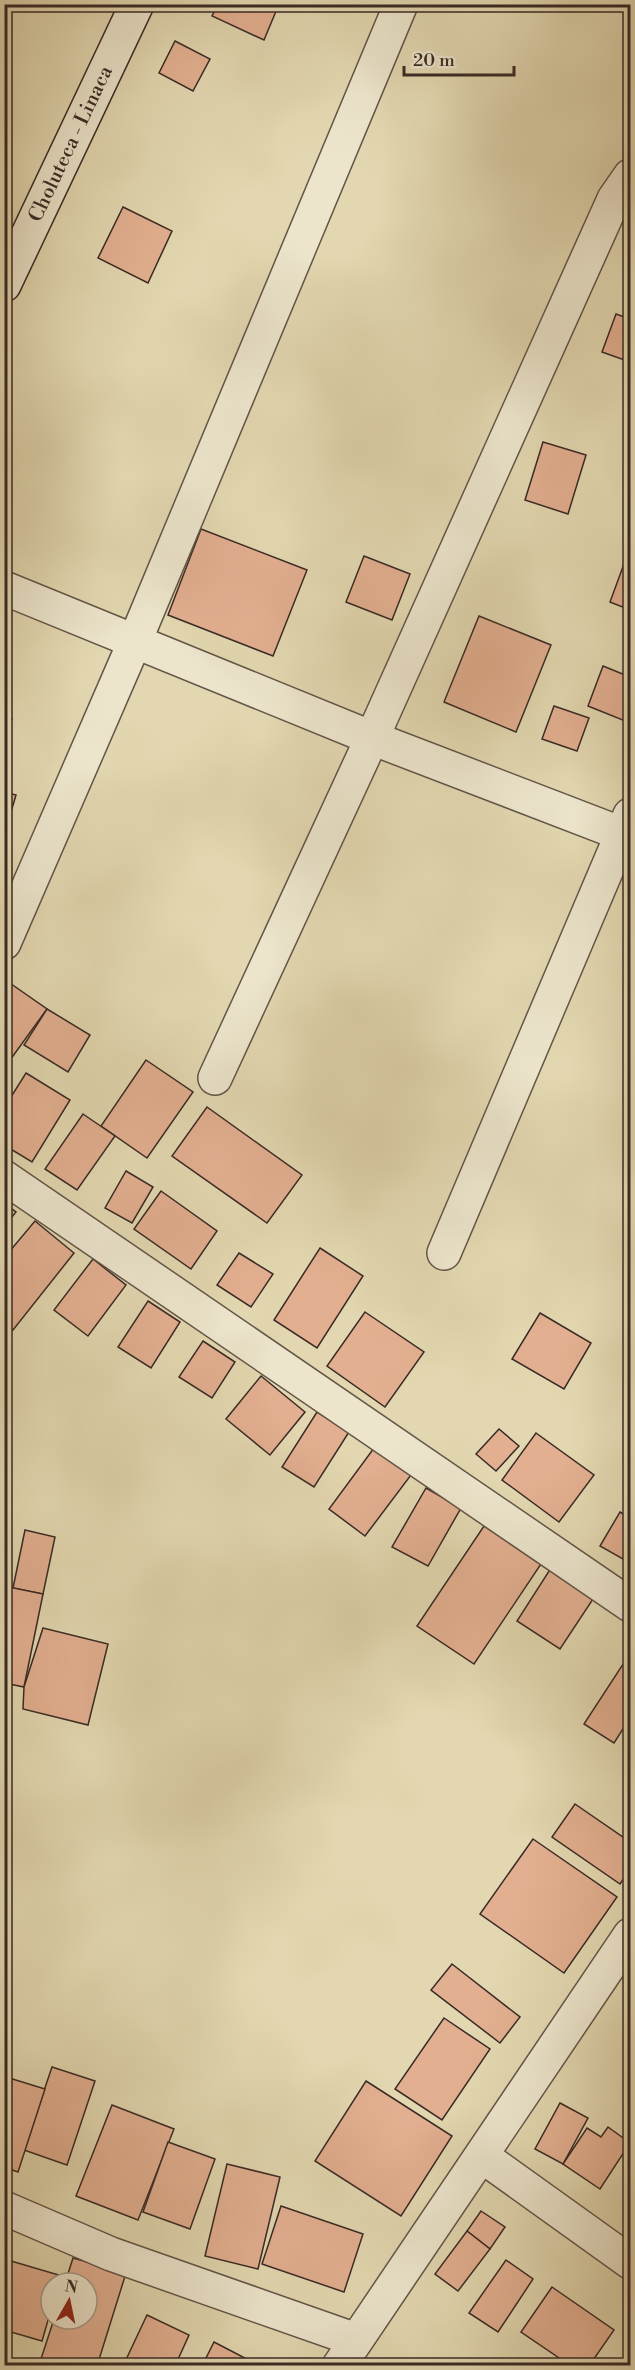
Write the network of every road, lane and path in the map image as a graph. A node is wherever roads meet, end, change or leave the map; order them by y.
1 (137, 4) edge
2 (401, 4) edge
3 (630, 176) edge
4 (4, 285) edge
5 (4, 588) edge
6 (135, 641) junction
7 (372, 738) junction
8 (628, 829) edge
9 (4, 944) edge
10 (215, 1078) dead end
11 (4, 1177) edge
12 (444, 1253) dead end
13 (630, 1605) edge
14 (630, 1935) edge
15 (482, 2156) junction
16 (4, 2208) edge
17 (630, 2262) edge
18 (347, 2353) edge

1 - 4 street, Choluteca - Linaca
2 - 6 street
3 - 7 street
5 - 6 street
6 - 7 street
6 - 9 street
7 - 8 street
7 - 10 street
8 - 12 street
11 - 13 street
14 - 15 street
15 - 17 street
15 - 18 street
16 - 18 street

